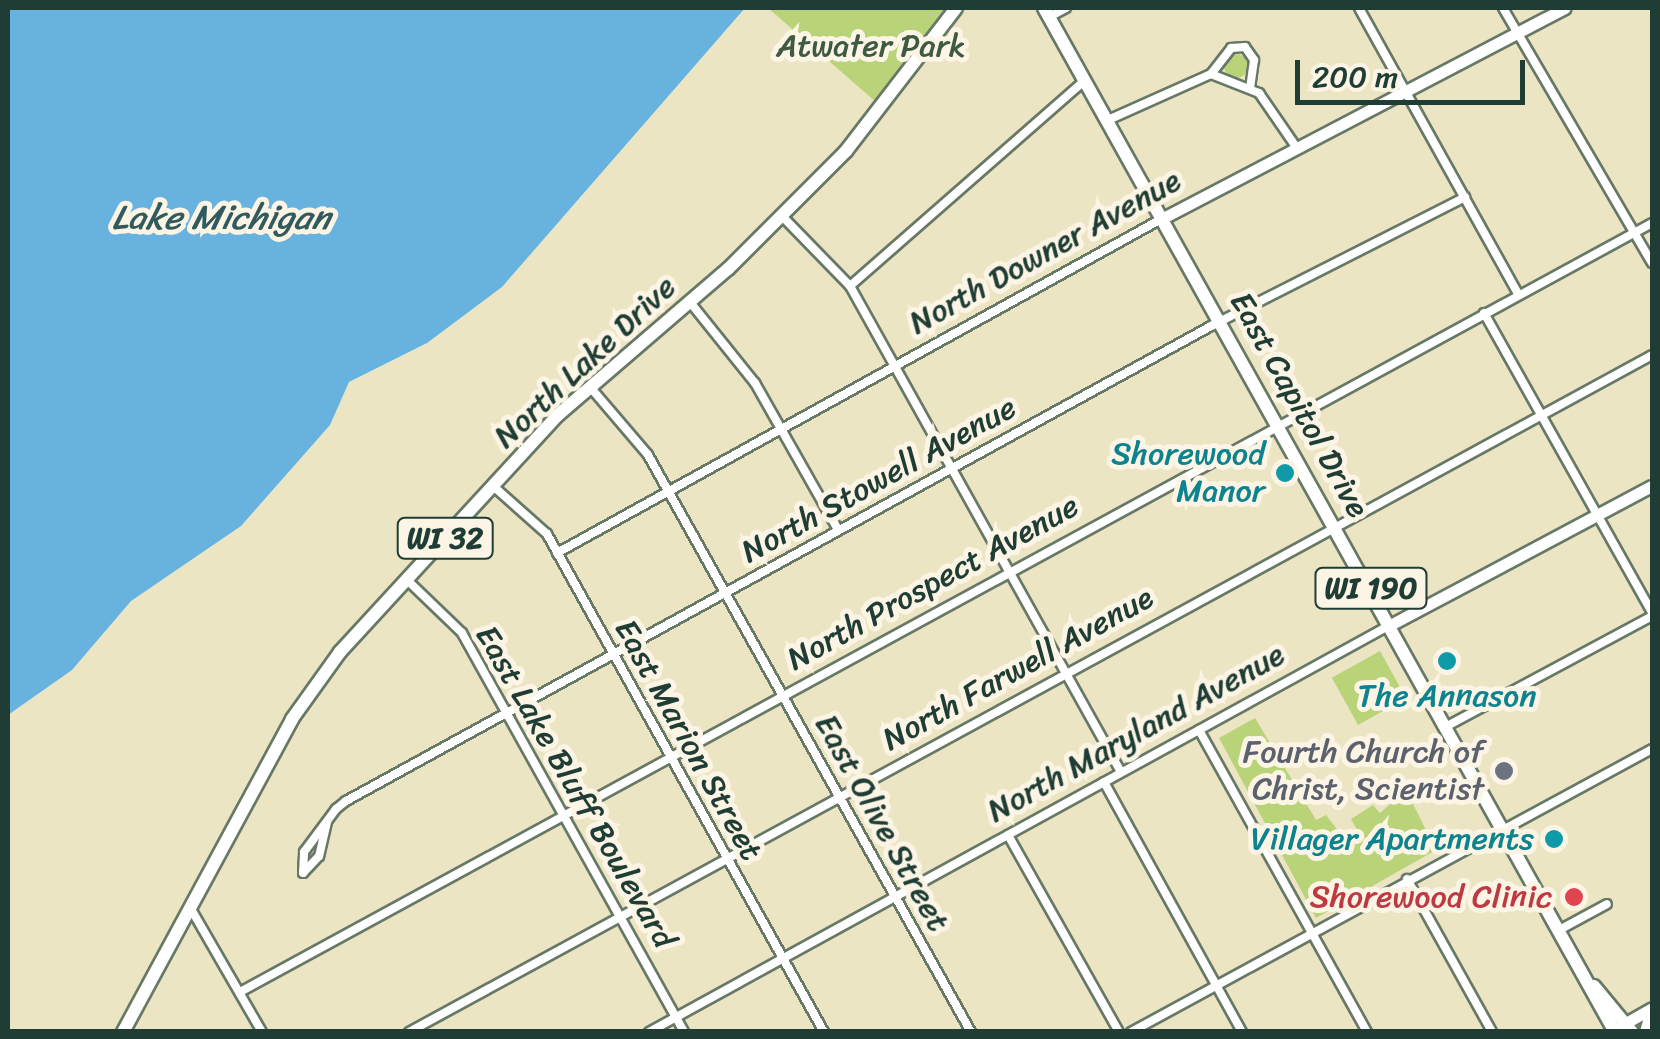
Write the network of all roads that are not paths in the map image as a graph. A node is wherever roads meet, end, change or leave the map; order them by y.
1 (956, 8) edge
2 (1066, 8) edge
3 (1358, 8) edge
4 (1503, 8) edge
5 (1564, 8) edge
6 (1047, 12) edge
7 (1518, 32) junction
8 (1210, 74) junction
9 (1085, 80) junction
10 (1250, 87) junction
11 (1405, 90) junction
12 (1108, 120) junction
13 (1297, 148) junction
14 (1465, 198) junction
15 (782, 215) junction
16 (1163, 218) junction
17 (1652, 223) edge
18 (1631, 234) junction
19 (1652, 264) edge
20 (850, 286) junction
21 (1518, 294) junction
22 (690, 302) junction
23 (1484, 313) junction
24 (1222, 324) junction
25 (1652, 355) edge
26 (895, 367) junction
27 (590, 387) junction
28 (1542, 414) junction
29 (1278, 423) junction
30 (782, 429) junction
31 (951, 468) junction
32 (493, 486) junction
33 (1652, 486) edge
34 (669, 492) junction
35 (1597, 515) junction
36 (1335, 523) junction
37 (838, 530) junction
38 (558, 553) junction
39 (1008, 570) junction
40 (406, 580) junction
41 (725, 593) junction
42 (1652, 614) edge
43 (1392, 624) junction
44 (612, 654) junction
45 (1065, 672) junction
46 (781, 694) junction
47 (506, 713) junction
48 (1449, 725) junction
49 (1199, 730) junction
50 (1652, 749) edge
51 (669, 756) junction
52 (1120, 772) junction
53 (1104, 782) junction
54 (838, 797) junction
55 (562, 814) junction
56 (327, 822) junction
57 (1506, 826) junction
58 (1008, 835) junction
59 (726, 858) junction
60 (1407, 879) junction
61 (894, 897) junction
62 (1607, 904) dead end
63 (190, 908) junction
64 (620, 915) junction
65 (1561, 929) junction
66 (1310, 932) junction
67 (782, 958) junction
68 (1216, 984) junction
69 (240, 992) junction
70 (1652, 1010) edge
71 (676, 1017) junction
72 (128, 1029) edge
73 (1619, 1029) edge
74 (262, 1032) edge
75 (410, 1032) edge
76 (649, 1032) edge
77 (684, 1032) edge
78 (824, 1032) edge
79 (971, 1032) edge
80 (1118, 1032) edge
81 (1131, 1032) edge
82 (1242, 1032) edge
83 (1368, 1032) edge
84 (1492, 1032) edge
85 (1646, 1032) edge

1 - 15 main road, North Lake Drive / WI 32
2 - 6 street
3 - 11 street
4 - 7 street
5 - 7 street, North Downer Avenue
6 - 9 main road, East Capitol Drive / WI 190
7 - 11 street, North Downer Avenue
7 - 18 street
8 - 10 street
8 - 10 street
8 - 12 street
9 - 12 main road, East Capitol Drive / WI 190
9 - 20 street
10 - 13 street
11 - 13 street, North Downer Avenue
11 - 14 street
12 - 16 main road, East Capitol Drive / WI 190
13 - 16 street, North Downer Avenue
14 - 21 street
14 - 24 street, North Stowell Avenue
15 - 20 street
15 - 22 main road, North Lake Drive / WI 32
16 - 24 main road, East Capitol Drive / WI 190
16 - 26 street, North Downer Avenue
17 - 18 street, North Prospect Avenue
18 - 19 street
18 - 21 street, North Prospect Avenue
20 - 26 street
21 - 23 street, North Prospect Avenue
22 - 27 main road, North Lake Drive / WI 32
22 - 30 street
23 - 28 street
23 - 29 street, North Prospect Avenue
24 - 29 main road, East Capitol Drive / WI 190
24 - 31 street, North Stowell Avenue
25 - 28 street, North Farwell Avenue
26 - 30 street, North Downer Avenue
26 - 31 street
27 - 32 main road, North Lake Drive / WI 32
27 - 34 street, East Olive Street
28 - 35 street
28 - 36 street, North Farwell Avenue
29 - 36 main road, East Capitol Drive / WI 190
29 - 39 street, North Prospect Avenue
30 - 34 street, North Downer Avenue
30 - 37 street
31 - 37 street, North Stowell Avenue
31 - 39 street
32 - 38 street, East Marion Street
32 - 40 main road, North Lake Drive / WI 32
33 - 35 street, North Maryland Avenue
34 - 38 street, North Downer Avenue
34 - 41 street, East Olive Street
35 - 42 street
35 - 43 street, North Maryland Avenue
36 - 43 main road, East Capitol Drive / WI 190
36 - 45 street, North Farwell Avenue
37 - 41 street, North Stowell Avenue
38 - 44 street, East Marion Street
39 - 45 street
39 - 46 street, North Prospect Avenue
40 - 47 street, East Lake Bluff Boulevard
40 - 63 main road, North Lake Drive / WI 32
41 - 44 street, North Stowell Avenue
41 - 46 street, East Olive Street
42 - 48 street
43 - 48 main road, East Capitol Drive / WI 190
43 - 49 street, North Maryland Avenue
44 - 47 street, North Stowell Avenue
44 - 51 street, East Marion Street
45 - 52 street
45 - 54 street, North Farwell Avenue
46 - 51 street, North Prospect Avenue
46 - 54 street, East Olive Street
47 - 55 street, East Lake Bluff Boulevard
47 - 56 street, North Stowell Avenue
48 - 57 main road, East Capitol Drive / WI 190
49 - 52 street, North Maryland Avenue
49 - 66 street
50 - 57 street
51 - 55 street, North Prospect Avenue
51 - 59 street, East Marion Street
52 - 53 street, North Maryland Avenue
53 - 58 street, North Maryland Avenue
53 - 68 street
54 - 59 street, North Farwell Avenue
54 - 61 street, East Olive Street
55 - 64 street, East Lake Bluff Boulevard
55 - 69 street, North Prospect Avenue
56 - 56 street, North Stowell Avenue
57 - 60 street
57 - 65 main road, East Capitol Drive / WI 190
58 - 61 street, North Maryland Avenue
58 - 80 street
59 - 64 street, North Farwell Avenue
59 - 67 street, East Marion Street
60 - 66 street
60 - 84 street
61 - 67 street, North Maryland Avenue
61 - 79 street, East Olive Street
62 - 65 street
63 - 69 street
63 - 72 main road, North Lake Drive / WI 32
64 - 71 street, East Lake Bluff Boulevard
64 - 75 street, North Farwell Avenue
65 - 73 main road, East Capitol Drive / WI 190
66 - 68 street
66 - 83 street
67 - 71 street, North Maryland Avenue
67 - 78 street, East Marion Street
68 - 81 street
68 - 82 street
69 - 74 street
70 - 73 street
70 - 85 main road
71 - 76 street, North Maryland Avenue
71 - 77 street, East Lake Bluff Boulevard

